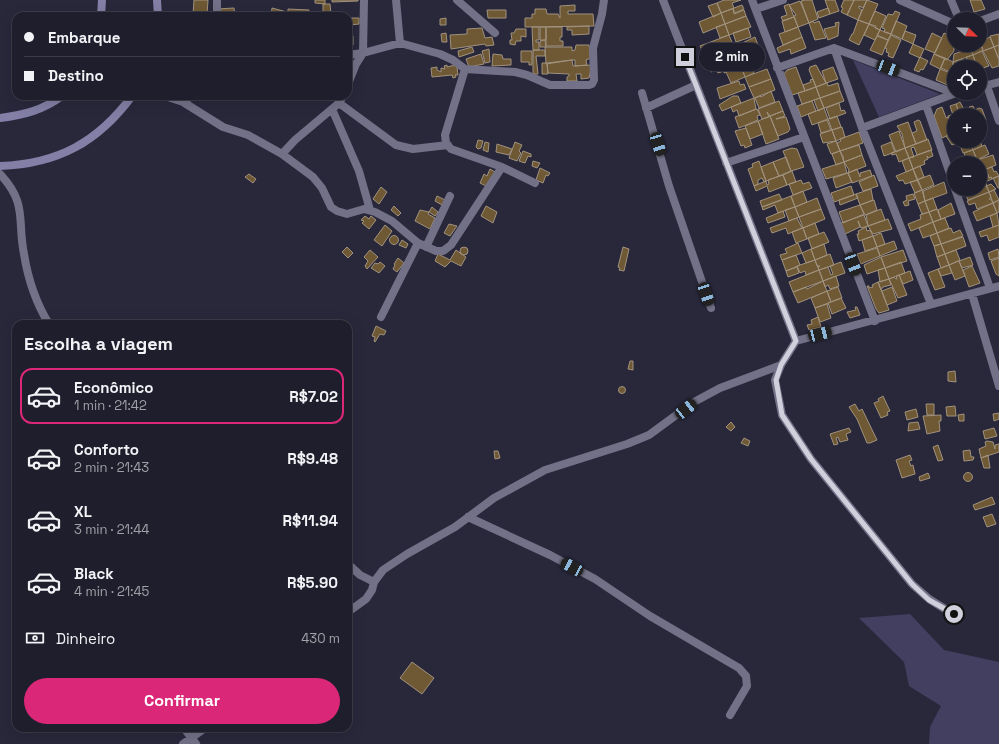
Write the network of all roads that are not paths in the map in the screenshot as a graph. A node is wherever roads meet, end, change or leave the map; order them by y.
1 (102, 0) edge
2 (158, 0) edge
3 (217, 0) edge
4 (364, 0) edge
5 (396, 0) edge
6 (457, 0) edge
7 (604, 0) edge
8 (663, 0) edge
9 (752, 0) edge
10 (784, 0) edge
11 (900, 0) edge
12 (951, 0) edge
13 (756, 9) junction
14 (101, 12) edge
15 (158, 12) edge
16 (217, 12) edge
17 (956, 12) edge
18 (999, 14) edge
19 (987, 18) edge
20 (947, 21) edge
21 (495, 33) dead end
22 (400, 43) junction
23 (834, 48) junction
24 (363, 53) junction
25 (352, 54) edge
26 (777, 68) junction
27 (465, 69) junction
28 (352, 74) edge
29 (999, 82) edge
30 (696, 86) junction
31 (987, 86) edge
32 (947, 90) edge
33 (642, 93) dead end
34 (987, 94) edge
35 (947, 96) edge
36 (56, 100) edge
37 (129, 100) edge
38 (177, 100) edge
39 (186, 100) edge
40 (341, 100) edge
41 (183, 102) junction
42 (926, 105) junction
43 (646, 108) junction
44 (332, 109) junction
45 (0, 118) edge
46 (999, 121) edge
47 (862, 128) junction
48 (804, 137) junction
49 (448, 145) junction
50 (282, 154) junction
51 (726, 163) junction
52 (947, 165) edge
53 (0, 166) edge
54 (502, 167) junction
55 (0, 174) edge
56 (535, 183) dead end
57 (450, 196) dead end
58 (957, 196) edge
59 (370, 210) junction
60 (418, 243) junction
61 (426, 247) junction
62 (999, 286) edge
63 (990, 288) junction
64 (972, 294) junction
65 (931, 304) junction
66 (711, 308) dead end
67 (381, 317) dead end
68 (47, 320) edge
69 (875, 321) junction
70 (796, 341) junction
71 (781, 365) junction
72 (999, 386) edge
73 (468, 517) junction
74 (352, 568) edge
75 (374, 582) junction
76 (352, 609) edge
77 (954, 614) dead end
78 (730, 715) dead end
79 (186, 732) edge
80 (199, 732) edge
81 (190, 738) junction
82 (183, 744) edge
83 (196, 744) edge

1 - 14 street
2 - 15 street
3 - 16 street
4 - 24 street
5 - 22 street
6 - 21 street
7 - 27 street
8 - 30 street
9 - 13 street
10 - 13 street
11 - 20 street
12 - 17 street
13 - 26 street
18 - 19 street
22 - 24 street
22 - 27 street
23 - 26 street
23 - 32 street
23 - 47 street
24 - 25 street
24 - 28 street
26 - 48 street
27 - 49 street
29 - 31 street
30 - 43 street
30 - 51 street
33 - 43 street
34 - 46 street
35 - 42 street
36 - 45 street
37 - 53 street
38 - 41 street
39 - 41 street
40 - 44 street
40 - 49 street
41 - 50 street
42 - 47 street
42 - 52 street
43 - 66 street
44 - 50 street
44 - 59 street
47 - 65 street
48 - 51 street
48 - 69 street
49 - 54 street
50 - 59 street
51 - 70 street
54 - 56 street
54 - 61 street
55 - 68 street
57 - 61 street
58 - 63 street
59 - 60 street
60 - 61 street
60 - 67 street
62 - 63 street
63 - 64 street
64 - 65 street
64 - 72 street
65 - 69 street
69 - 70 street
70 - 71 street
71 - 73 street
71 - 77 street
73 - 75 street
73 - 78 street
74 - 75 street
75 - 76 street
79 - 81 street
80 - 81 street
81 - 82 street
81 - 83 street

